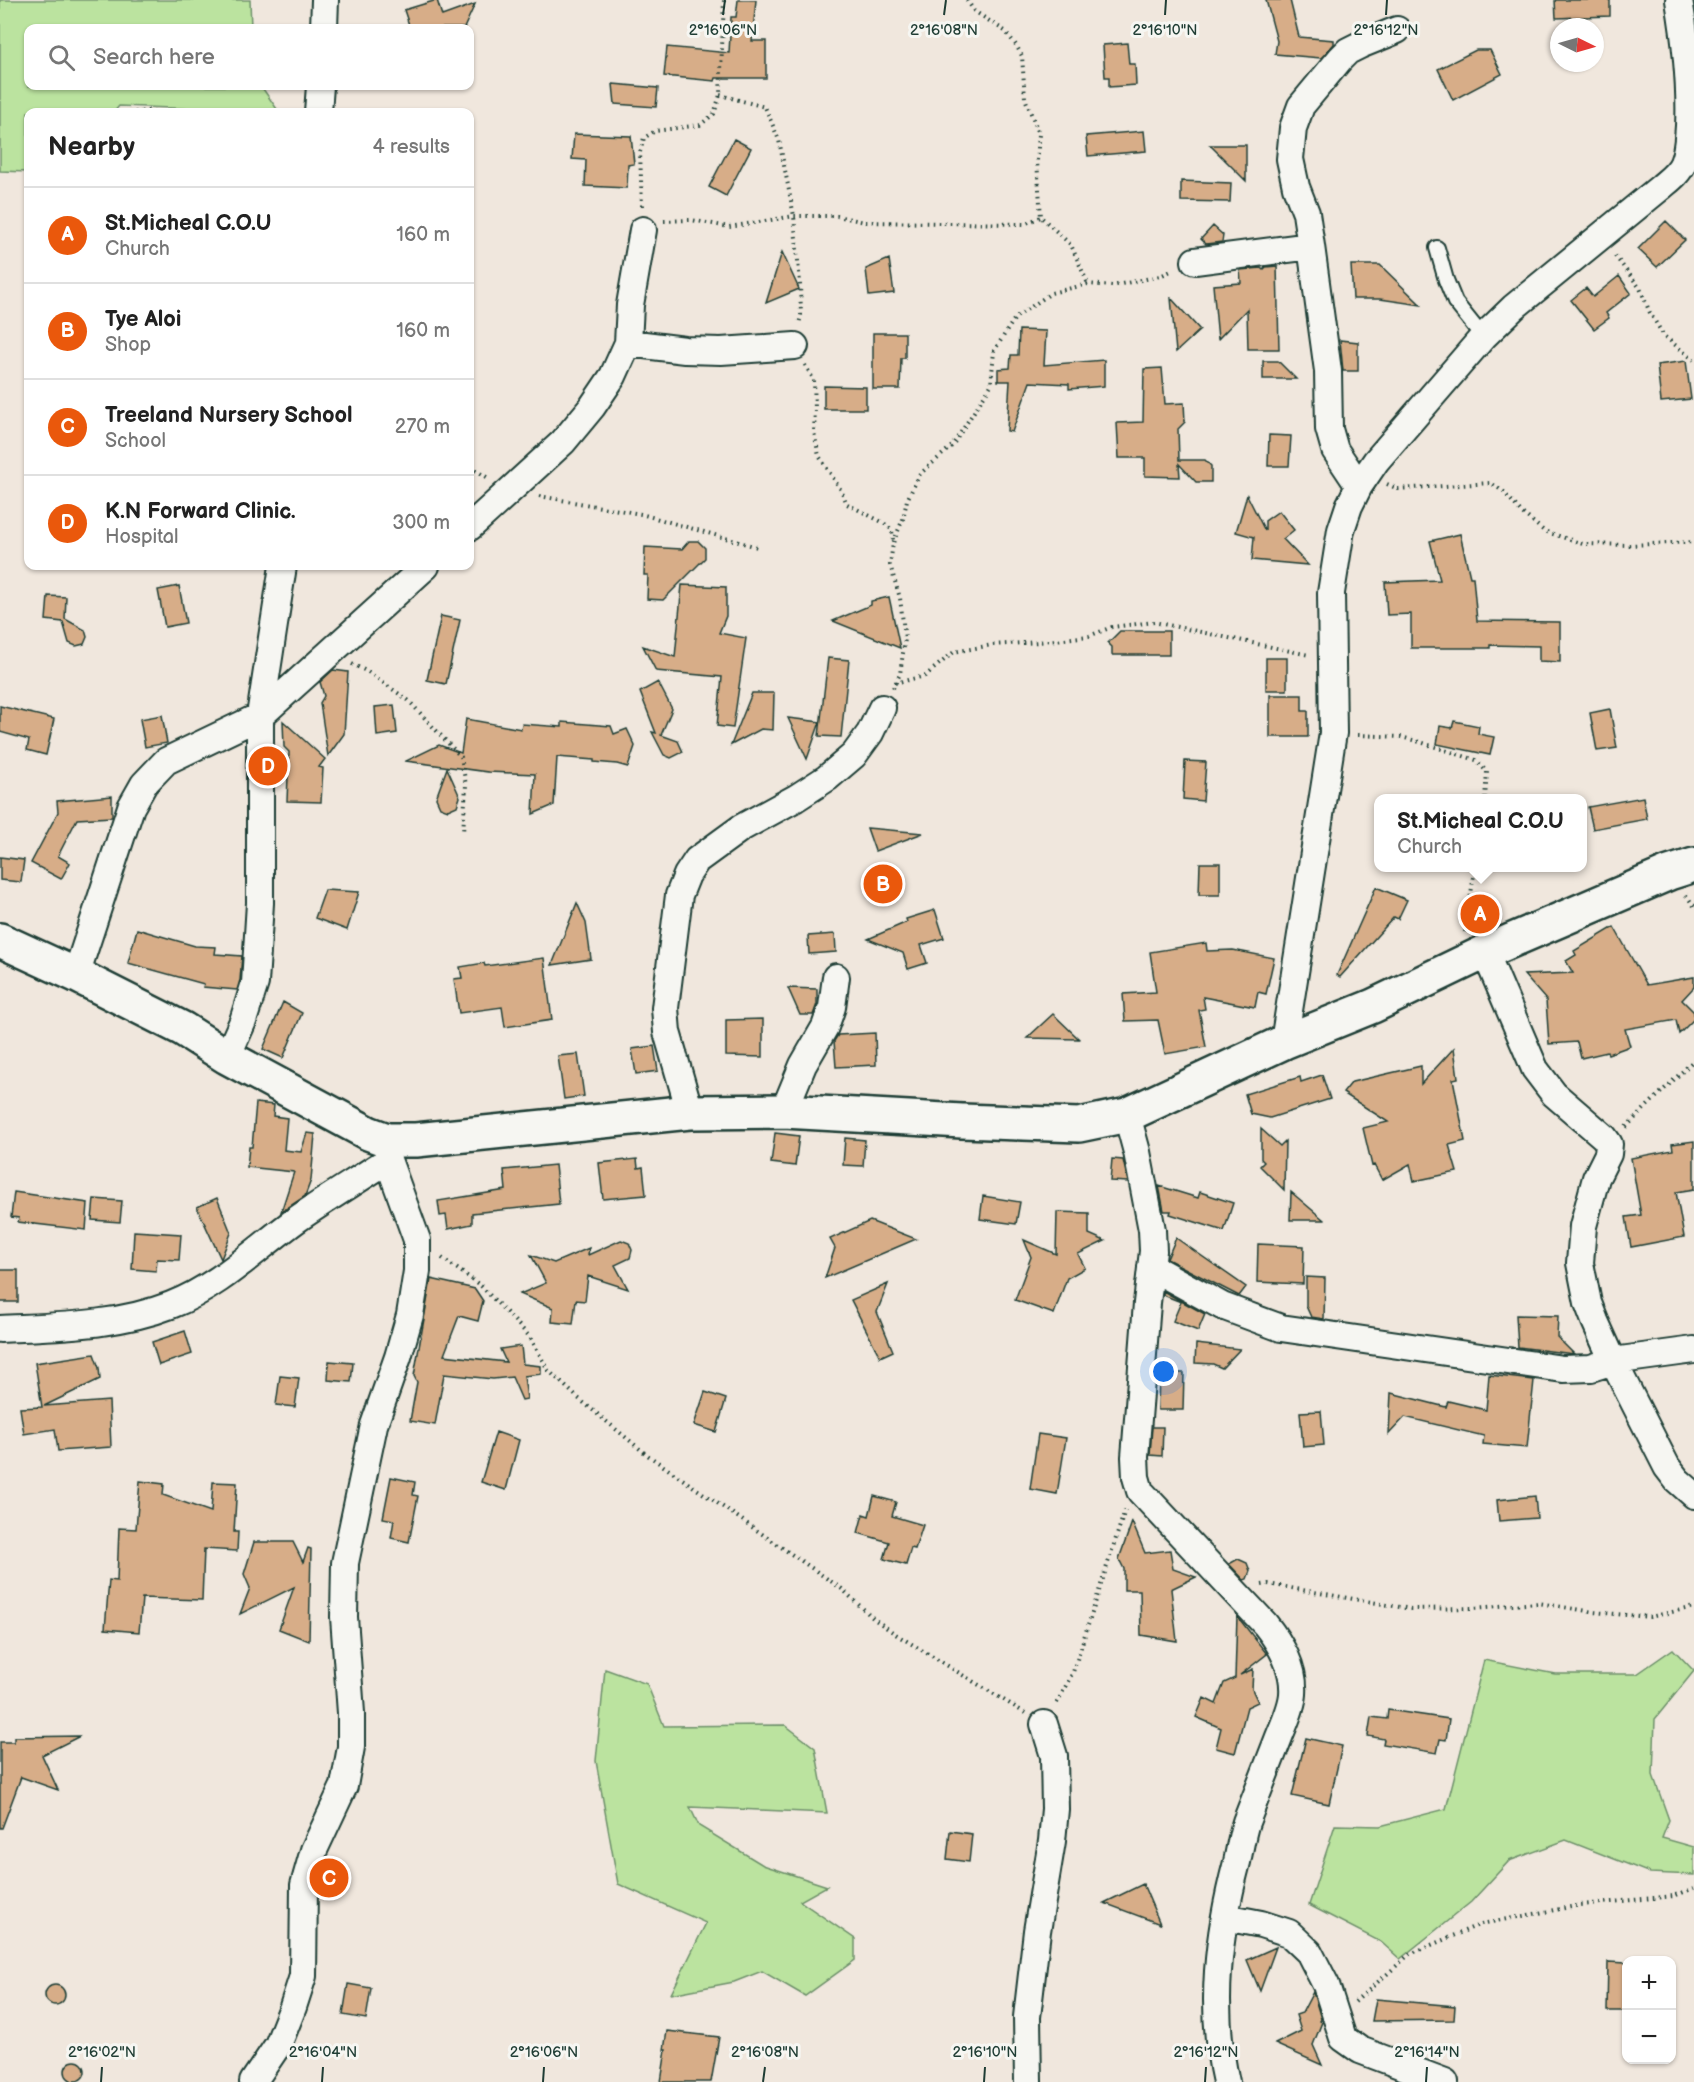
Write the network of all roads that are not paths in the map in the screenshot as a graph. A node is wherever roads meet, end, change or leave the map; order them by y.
1 (325, 0) edge
2 (1679, 0) edge
3 (324, 24) edge
4 (1397, 30) dead end
5 (320, 90) edge
6 (318, 108) edge
7 (1688, 162) edge
8 (643, 230) road end
9 (1311, 246) junction
10 (1437, 248) dead end
11 (1195, 261) road end
12 (1483, 336) junction
13 (628, 343) junction
14 (795, 346) dead end
15 (1362, 480) junction
16 (474, 523) edge
17 (282, 570) edge
18 (421, 570) edge
19 (882, 708) road end
20 (260, 716) junction
21 (1694, 865) edge
22 (0, 940) edge
23 (1477, 956) junction
24 (76, 975) junction
25 (836, 977) dead end
26 (1284, 1042) junction
27 (227, 1057) junction
28 (784, 1111) junction
29 (690, 1112) junction
30 (1127, 1115) junction
31 (387, 1150) junction
32 (1151, 1268) junction
33 (0, 1329) edge
34 (1694, 1350) edge
35 (1613, 1361) junction
36 (1694, 1496) edge
37 (1044, 1724) road end
38 (1225, 1917) junction
39 (253, 2082) edge
40 (1028, 2082) edge
41 (1226, 2082) edge
42 (1445, 2082) edge

1 - 3 street
2 - 7 street
4 - 9 street
5 - 6 street
7 - 12 street
8 - 13 street
9 - 11 street
9 - 15 street
10 - 12 lane
12 - 15 street
13 - 14 street
13 - 16 street
15 - 26 street
17 - 20 street
18 - 20 street
19 - 29 street
20 - 24 street
20 - 27 street
21 - 23 street
22 - 24 street
23 - 26 street
23 - 35 street
24 - 27 street
25 - 28 street
26 - 30 street
27 - 31 street
28 - 29 street
28 - 30 street
29 - 31 street
30 - 32 street
31 - 33 street
31 - 39 street
32 - 35 street
32 - 38 street
34 - 35 street
35 - 36 street
37 - 40 street
38 - 41 street
38 - 42 street

